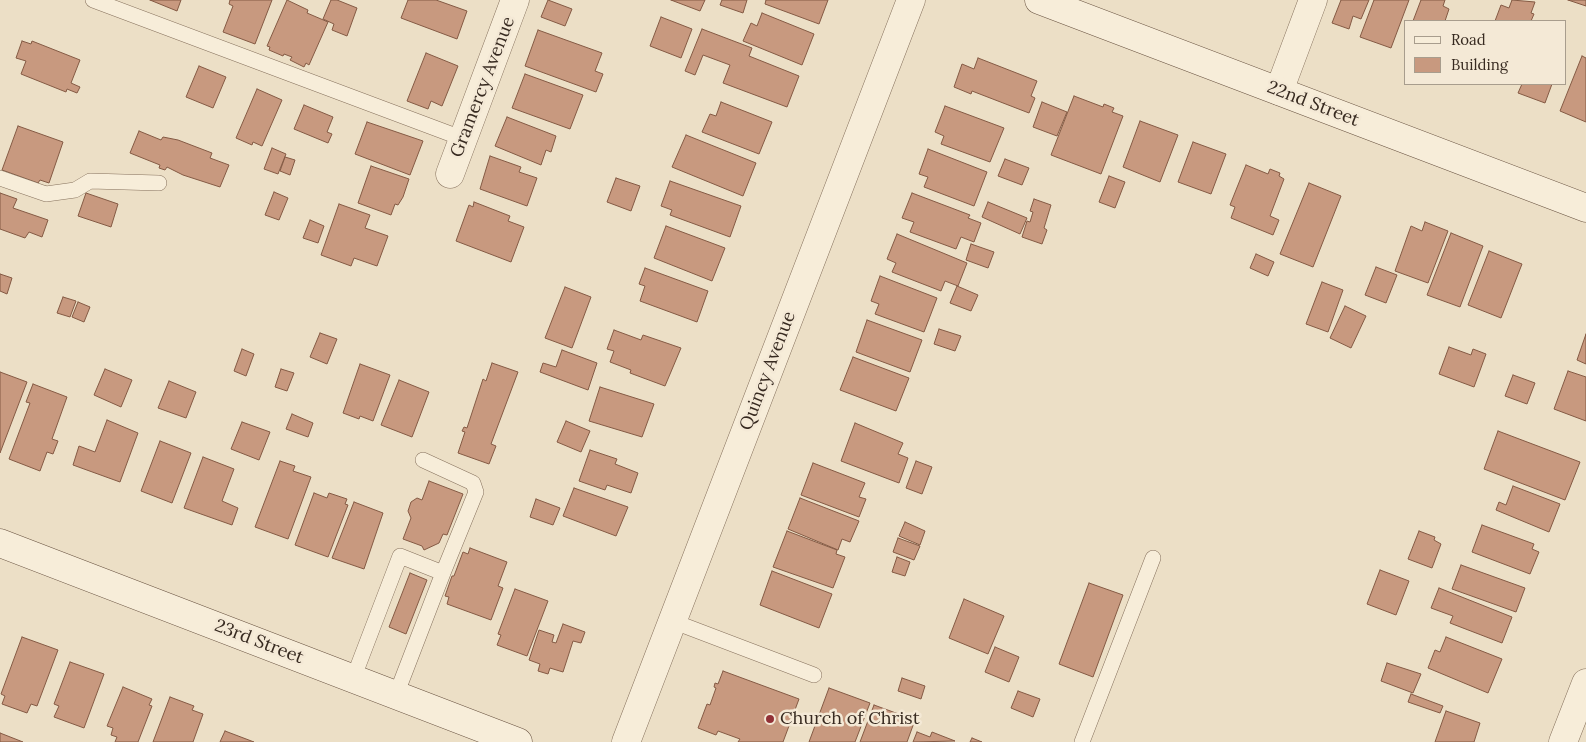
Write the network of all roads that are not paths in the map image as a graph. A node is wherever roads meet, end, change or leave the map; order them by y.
1 (93, 0) edge
2 (515, 0) edge
3 (911, 0) edge
4 (1040, 0) edge
5 (1313, 0) edge
6 (1279, 92) junction
7 (464, 139) junction
8 (450, 174) dead end
9 (0, 178) edge
10 (159, 182) dead end
11 (1586, 208) edge
12 (423, 460) dead end
13 (0, 543) edge
14 (1153, 558) dead end
15 (443, 573) junction
16 (672, 621) junction
17 (814, 675) dead end
18 (353, 679) junction
19 (1586, 683) edge
20 (396, 695) junction
21 (518, 742) edge
22 (626, 742) edge
23 (1082, 742) edge
24 (1563, 742) edge

1 - 7 lane
2 - 7 street, Gramercy Avenue
3 - 16 street, Quincy Avenue
4 - 6 street, 22nd Street
5 - 6 street
6 - 11 street, 22nd Street
7 - 8 street, Gramercy Avenue
9 - 10 lane
12 - 15 lane
13 - 18 street, 23rd Street
14 - 23 lane
15 - 18 lane
15 - 20 lane
16 - 17 lane
16 - 22 street, Quincy Avenue
18 - 20 street, 23rd Street
19 - 24 street
20 - 21 street, 23rd Street

